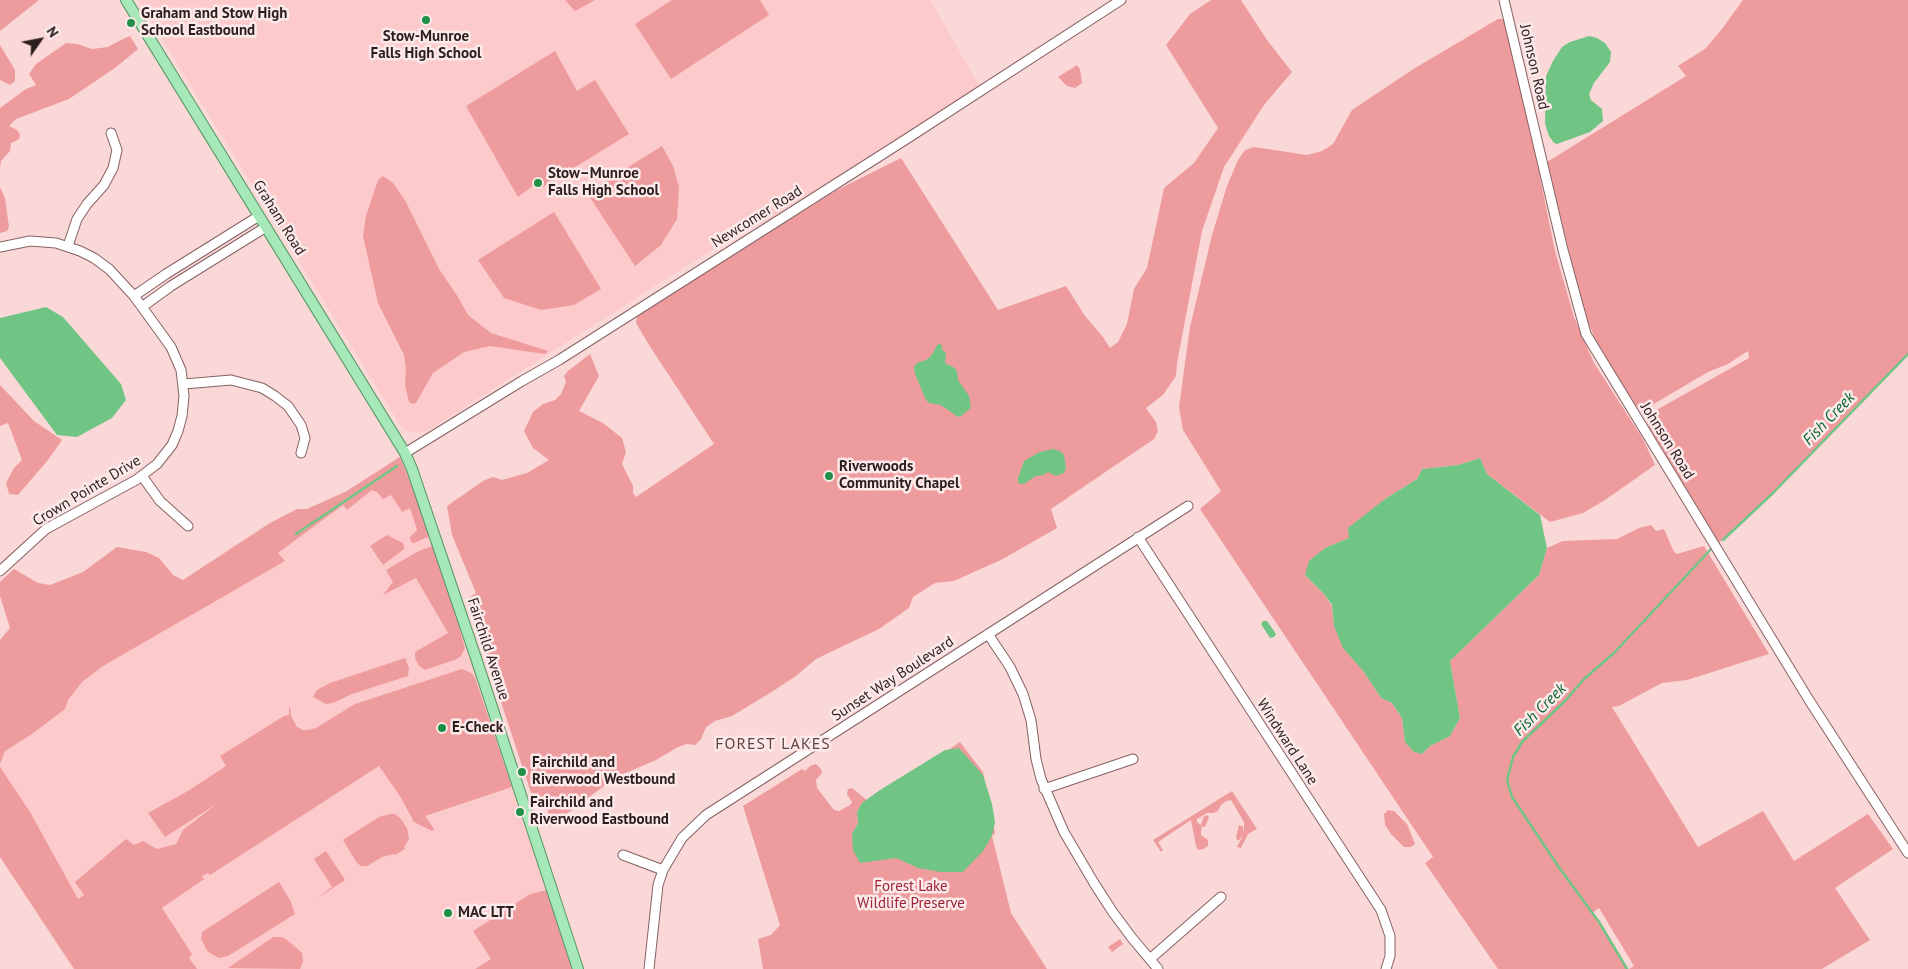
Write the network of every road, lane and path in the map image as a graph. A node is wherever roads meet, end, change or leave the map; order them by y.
1 (126, 0) edge
2 (1121, 0) edge
3 (1504, 0) edge
4 (111, 133) dead end
5 (259, 216) junction
6 (266, 227) junction
7 (218, 242) junction
8 (0, 246) edge
9 (68, 246) junction
10 (224, 253) junction
11 (178, 266) junction
12 (185, 277) junction
13 (134, 296) junction
14 (142, 307) junction
15 (184, 384) junction
16 (302, 453) dead end
17 (405, 453) junction
18 (142, 476) junction
19 (1188, 506) dead end
20 (188, 526) dead end
21 (1138, 537) junction
22 (0, 571) edge
23 (988, 634) junction
24 (1133, 758) dead end
25 (1044, 789) junction
26 (1908, 853) edge
27 (623, 855) dead end
28 (663, 870) junction
29 (1221, 897) dead end
30 (1150, 959) junction
31 (578, 969) edge
32 (649, 969) edge
33 (1158, 969) edge
34 (1386, 969) edge

1 - 5 main road, Graham Road
2 - 17 street, Newcomer Road
3 - 26 street, Johnson Road
4 - 9 street
5 - 6 main road, Graham Road
5 - 7 street
6 - 10 street
6 - 17 main road, Graham Road
7 - 10 street
7 - 11 street
8 - 9 street, Crown Pointe Drive
9 - 13 street, Crown Pointe Drive
10 - 12 street
11 - 12 street
11 - 13 street
12 - 14 street
13 - 14 street, Crown Pointe Drive
14 - 15 street, Crown Pointe Drive
15 - 16 street
15 - 18 street, Crown Pointe Drive
17 - 31 main road, Fairchild Avenue
18 - 20 street
18 - 22 street, Crown Pointe Drive
19 - 21 street, Sunset Way Boulevard
21 - 23 street, Sunset Way Boulevard
21 - 34 street, Windward Lane
23 - 25 street
23 - 28 street, Sunset Way Boulevard
24 - 25 street
25 - 30 street
27 - 28 street
28 - 32 street, Sunset Way Boulevard
29 - 30 street
30 - 33 street

